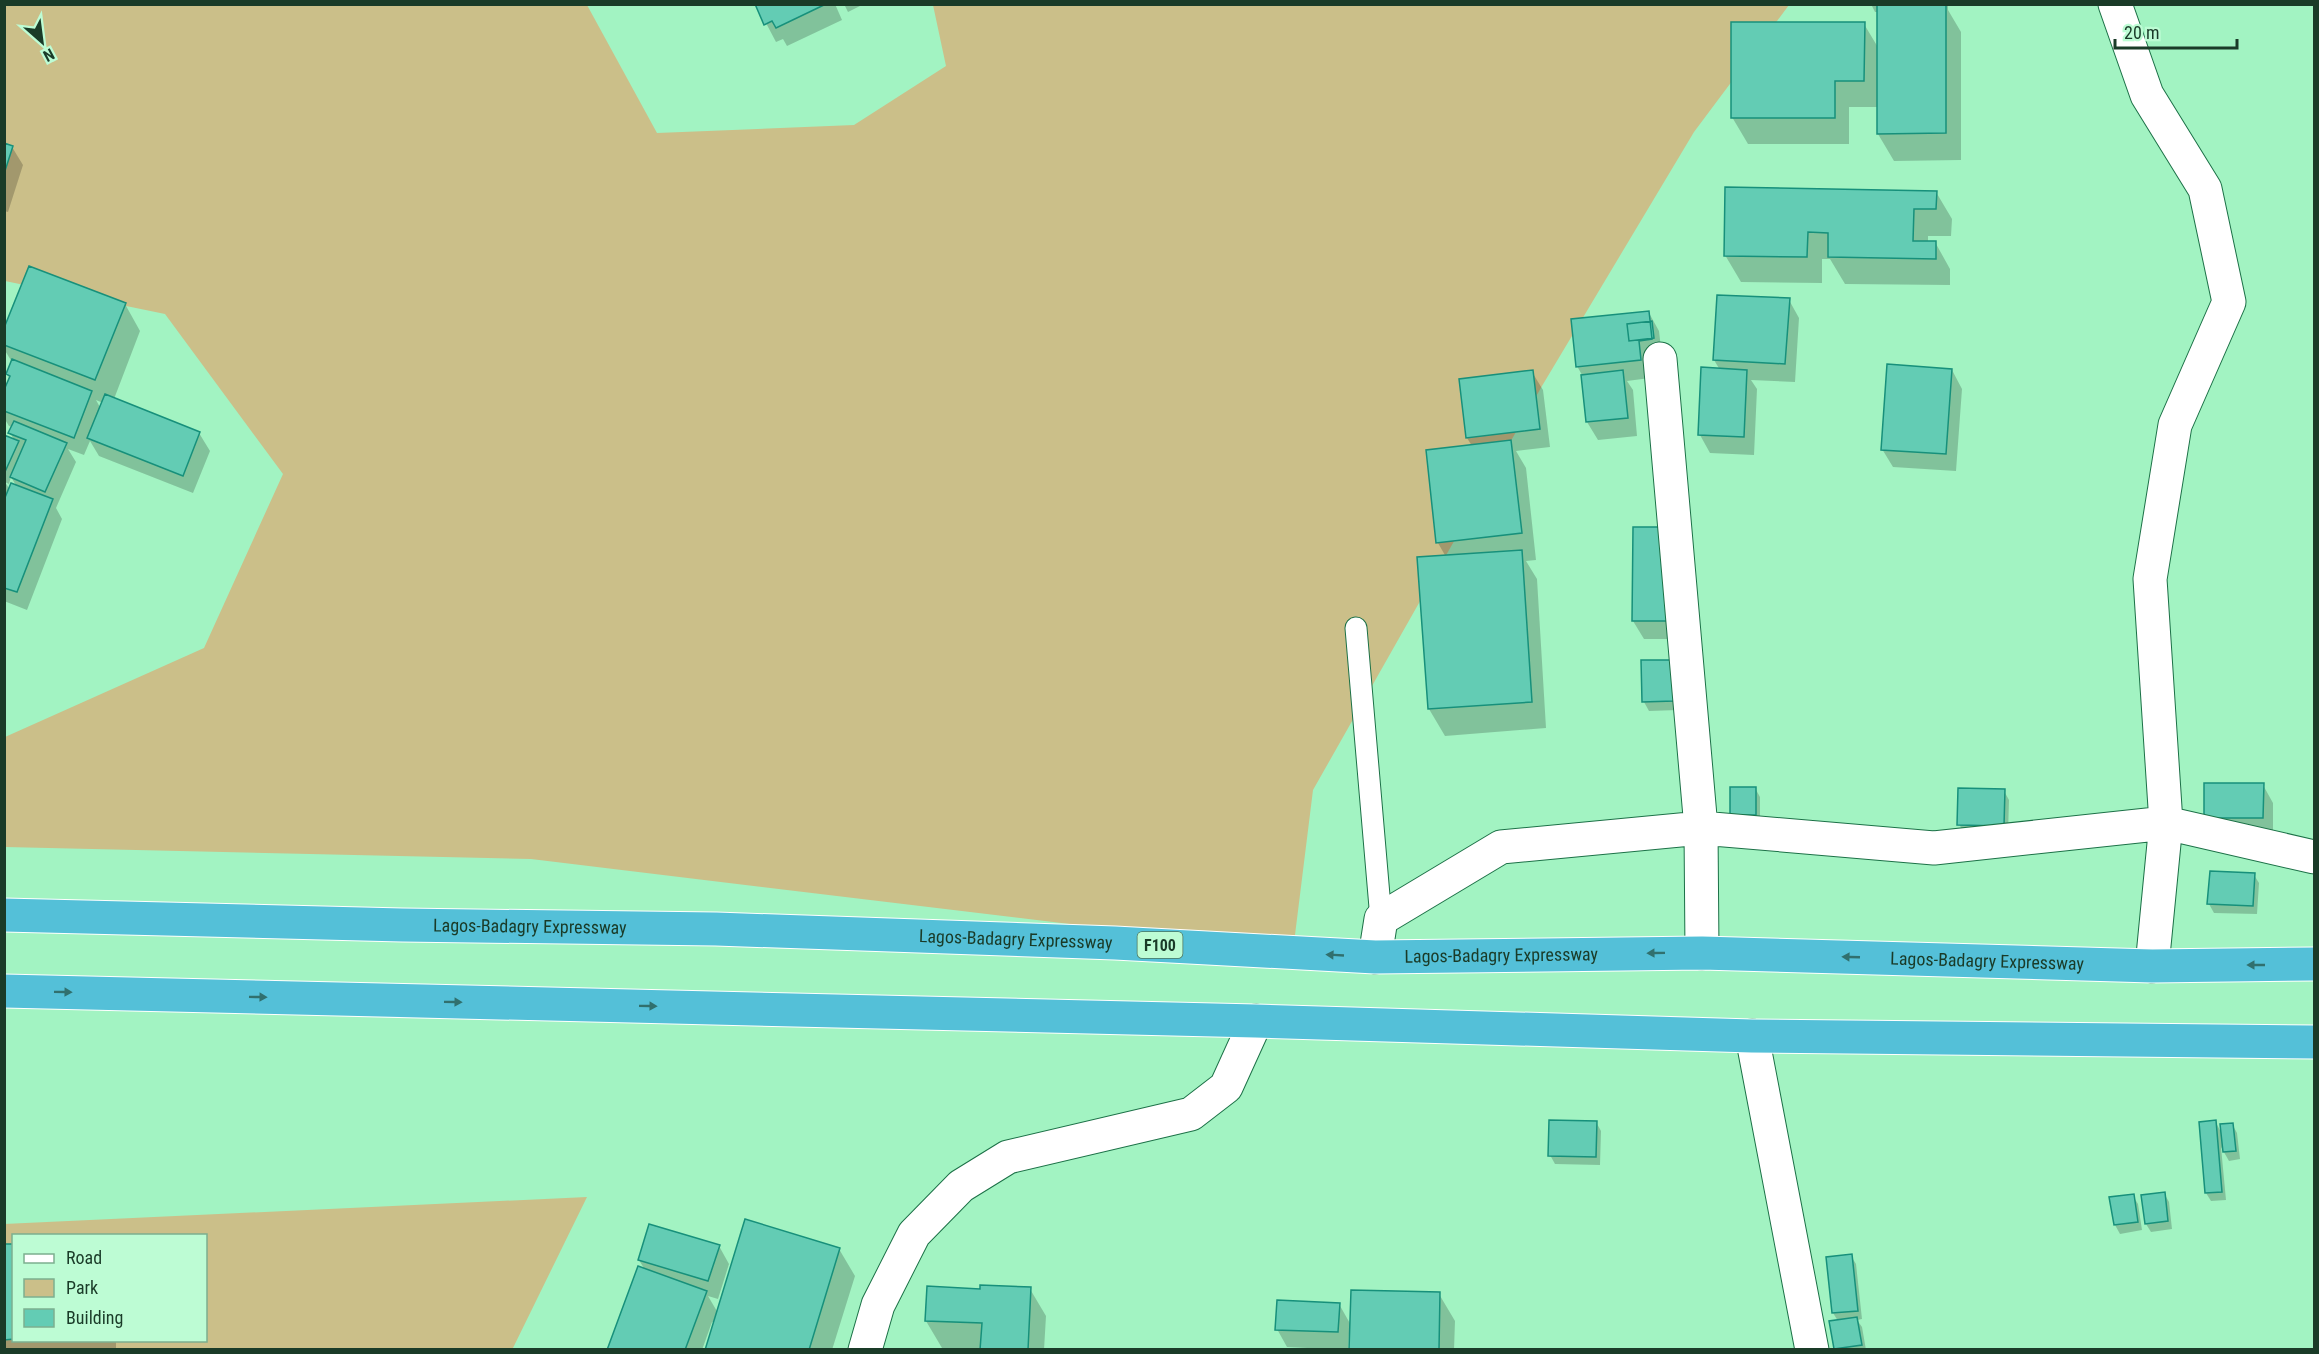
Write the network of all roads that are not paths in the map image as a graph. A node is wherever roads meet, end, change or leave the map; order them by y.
1 (2115, 4) edge
2 (1660, 359) dead end
3 (1356, 628) dead end
4 (2166, 823) junction
5 (1701, 828) junction
6 (2314, 857) edge
7 (4, 915) edge
8 (1381, 919) junction
9 (1702, 953) junction
10 (1375, 957) junction
11 (2314, 964) edge
12 (2152, 966) junction
13 (4, 991) edge
14 (1256, 1021) junction
15 (1752, 1036) junction
16 (2314, 1042) edge
17 (865, 1350) edge
18 (1812, 1350) edge

1 - 4 street
2 - 5 street
3 - 8 lane
4 - 5 street
4 - 6 street
4 - 12 street
5 - 8 street
5 - 9 street
10 -> 7 highway, Lagos-Badagry Expressway / F100
8 - 10 street
9 -> 10 highway, Lagos-Badagry Expressway / F100
12 -> 9 highway, Lagos-Badagry Expressway / F100
11 -> 12 highway, Lagos-Badagry Expressway / F100
13 -> 14 highway
14 - 15 highway
14 - 17 street
15 - 16 highway
15 - 18 street

